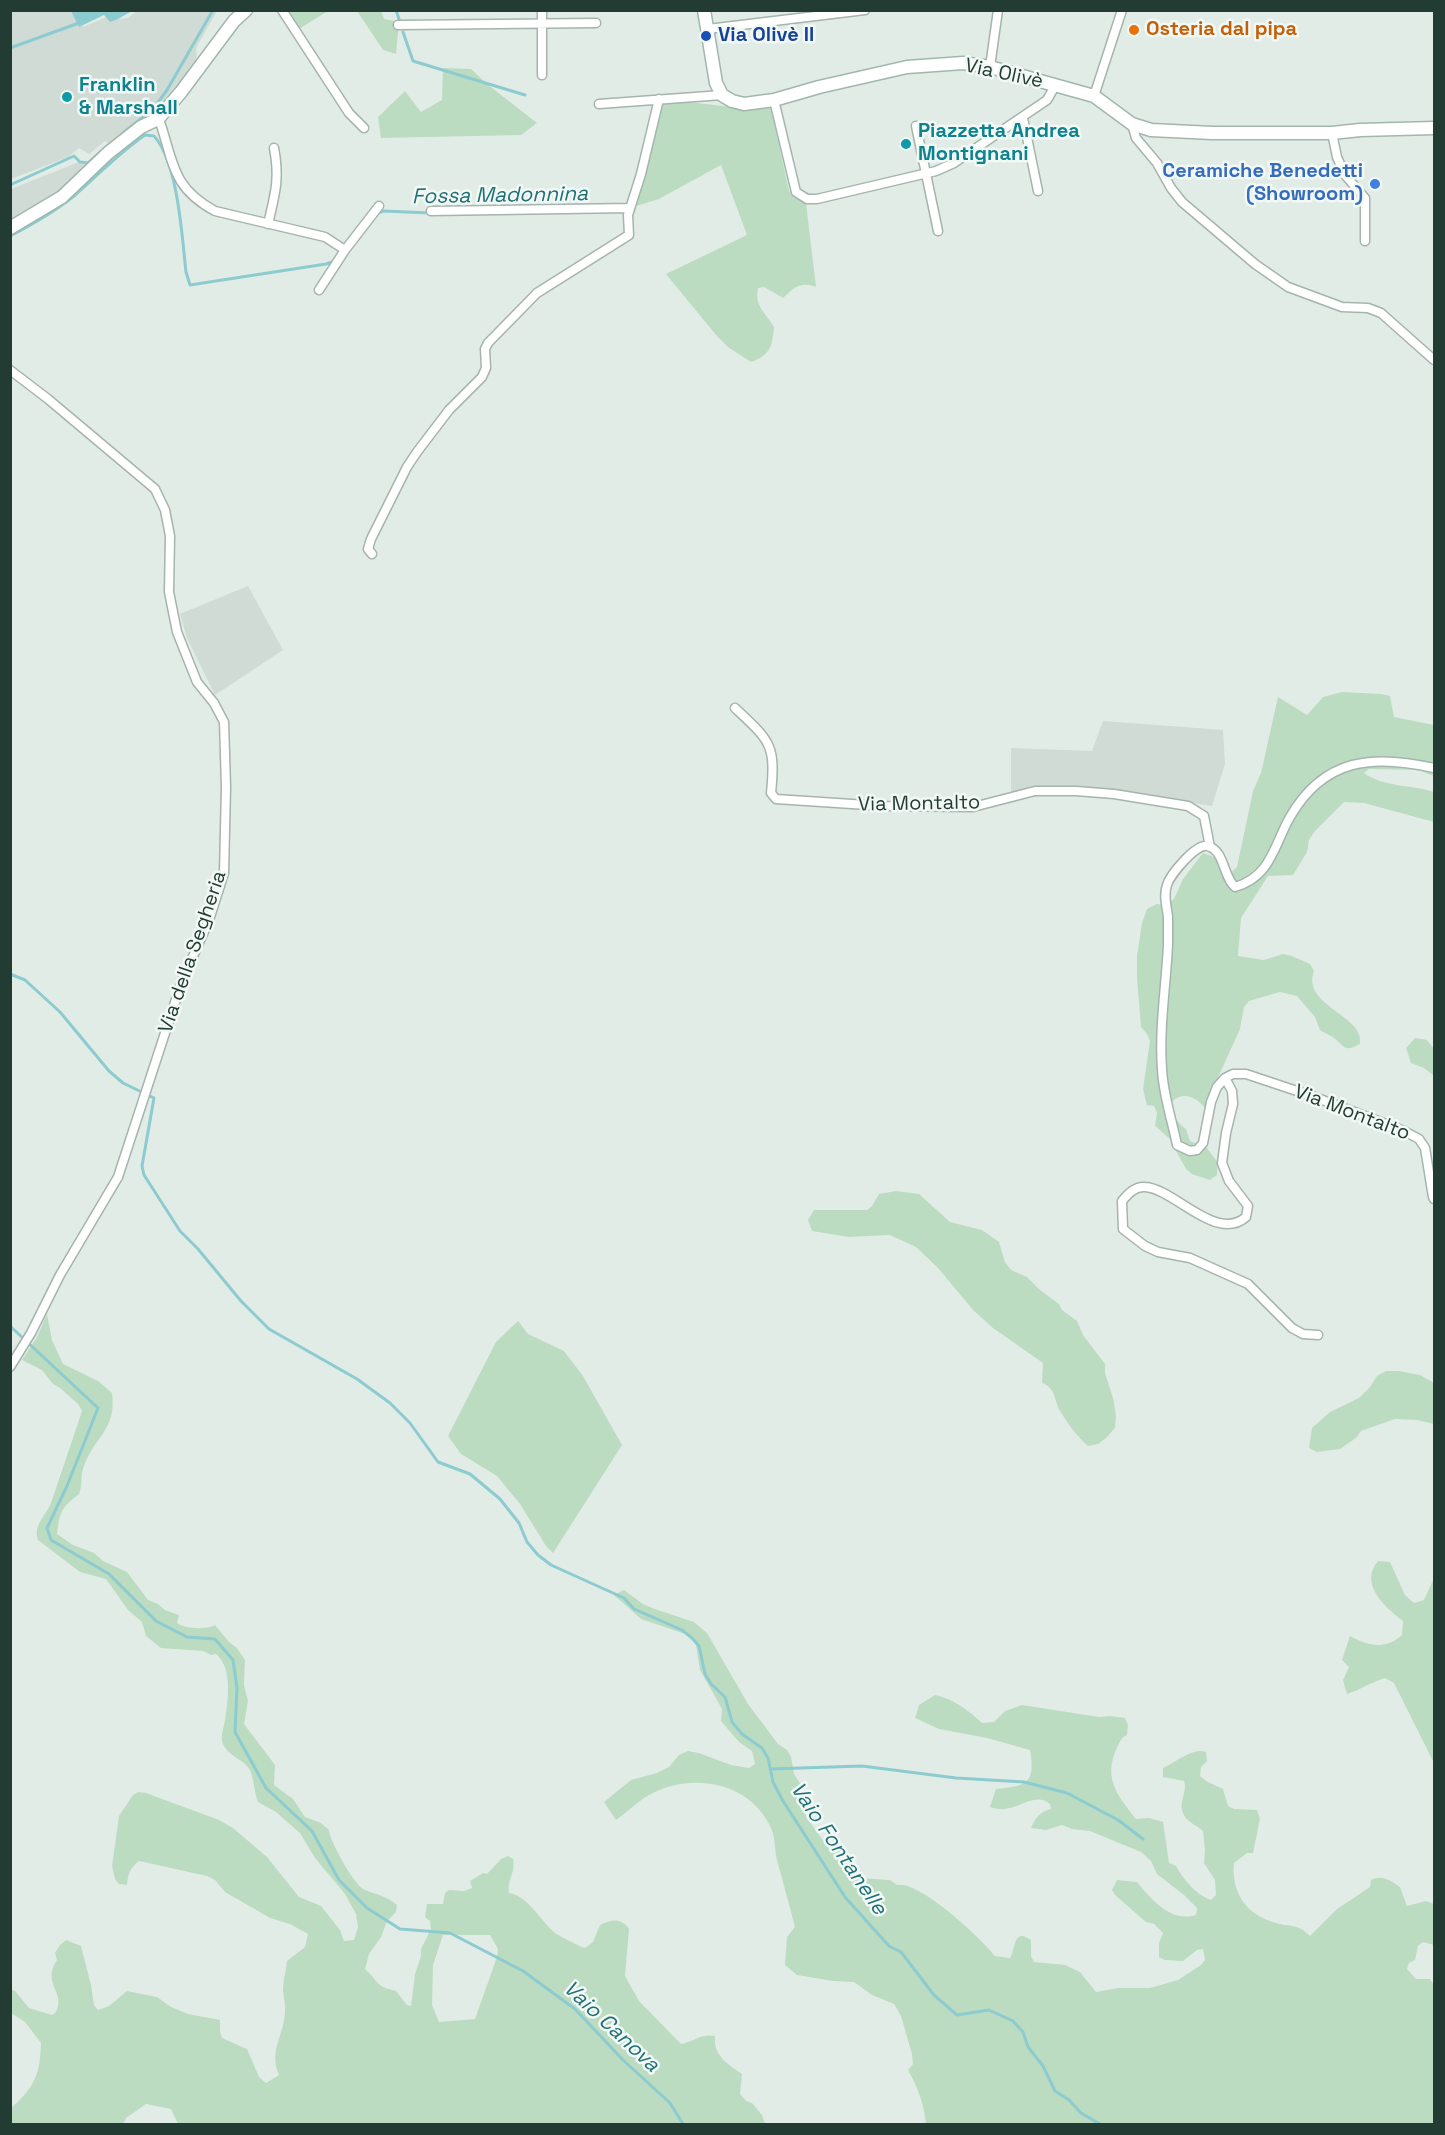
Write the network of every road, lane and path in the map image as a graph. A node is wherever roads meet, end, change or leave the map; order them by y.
1 (246, 10) edge
2 (282, 10) edge
3 (542, 10) edge
4 (704, 10) edge
5 (865, 10) edge
6 (998, 10) edge
7 (1122, 10) edge
8 (846, 12) edge
9 (596, 23) dead end
10 (542, 24) junction
11 (398, 25) dead end
12 (708, 30) junction
13 (990, 67) junction
14 (542, 75) dead end
15 (1055, 86) junction
16 (722, 95) junction
17 (1094, 96) junction
18 (659, 99) junction
19 (774, 100) junction
20 (599, 104) dead end
21 (1023, 118) junction
22 (158, 119) junction
23 (1132, 124) junction
24 (916, 126) dead end
25 (364, 128) dead end
26 (1434, 128) edge
27 (1332, 134) junction
28 (274, 148) dead end
29 (925, 175) junction
30 (1038, 191) dead end
31 (379, 206) dead end
32 (630, 208) junction
33 (431, 211) dead end
34 (268, 224) junction
35 (10, 228) edge
36 (938, 231) dead end
37 (1365, 241) dead end
38 (345, 250) junction
39 (319, 290) dead end
40 (1434, 360) edge
41 (10, 370) edge
42 (372, 554) dead end
43 (735, 708) dead end
44 (1434, 768) edge
45 (1210, 847) junction
46 (1224, 1078) junction
47 (1434, 1198) edge
48 (1318, 1335) dead end
49 (10, 1367) edge

1 - 22 street
2 - 25 street
3 - 10 street
4 - 12 street
5 - 8 street
6 - 13 street
7 - 17 street
8 - 12 street
9 - 10 street
10 - 11 street
10 - 14 street
12 - 16 street
13 - 15 street, Via Olivè
13 - 19 street, Via Olivè
15 - 17 street, Via Olivè
15 - 21 street
16 - 18 street
16 - 19 street, Via Olivè
17 - 23 street, Via Olivè
18 - 20 street
18 - 32 street
19 - 29 street
21 - 29 street
21 - 30 street
22 - 34 street
22 - 35 street
23 - 27 street, Via Olivè
23 - 40 street
24 - 29 street
26 - 27 street, Via Olivè
27 - 37 street
28 - 34 street
29 - 36 street
31 - 38 street
32 - 33 street
32 - 42 street
34 - 38 street
38 - 39 street
41 - 49 street, Via della Segheria
43 - 45 street, Via Montalto
44 - 45 street, Via Montalto
45 - 46 street
46 - 47 street, Via Montalto
46 - 48 street

